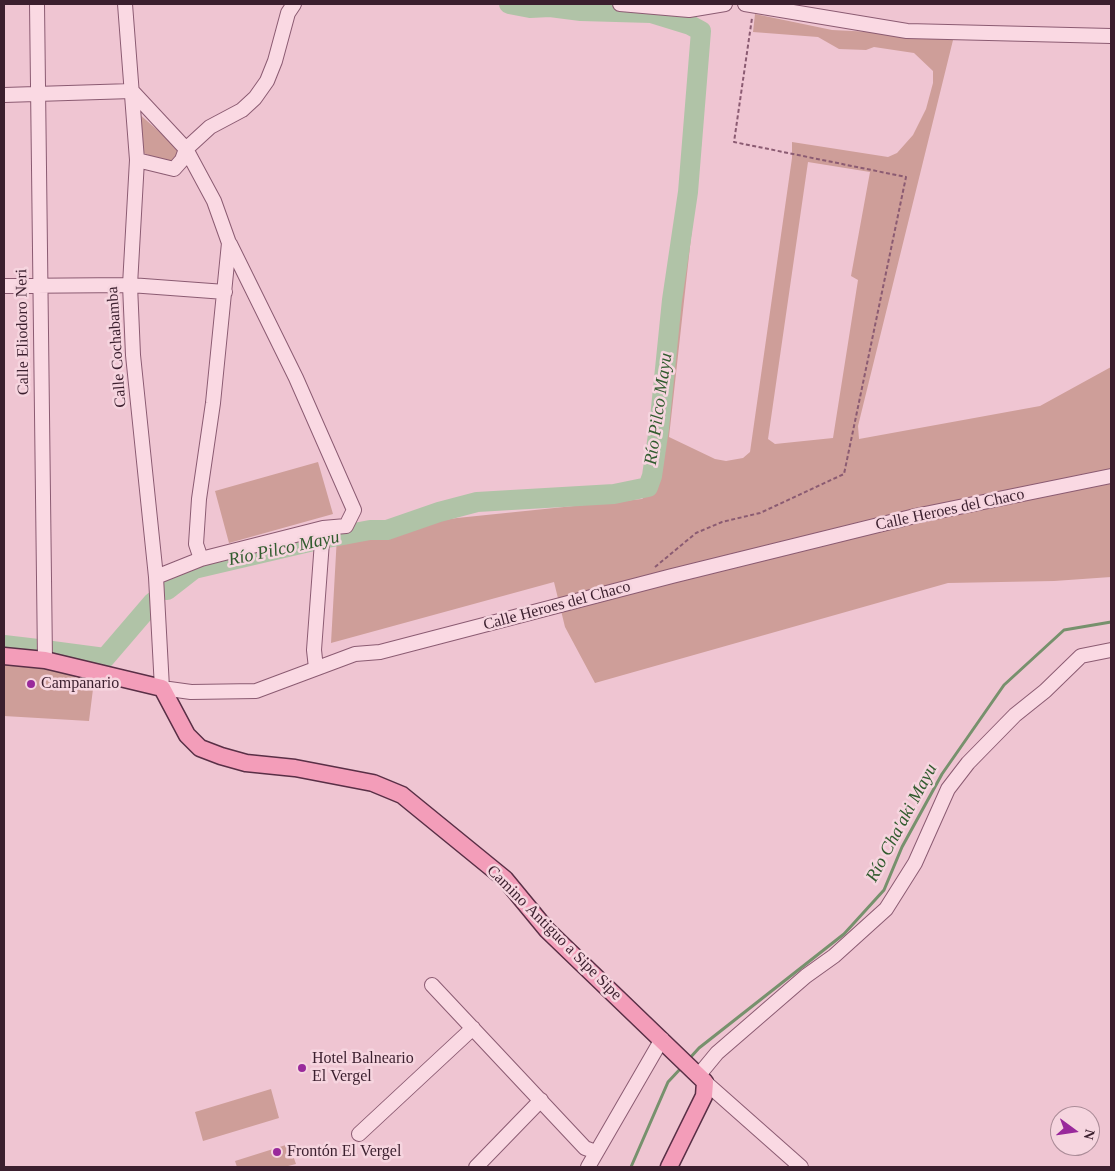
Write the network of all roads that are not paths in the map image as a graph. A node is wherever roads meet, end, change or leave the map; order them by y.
1 (37, 4) edge
2 (125, 4) edge
3 (294, 4) edge
4 (620, 4) edge
5 (725, 4) edge
6 (749, 4) edge
7 (690, 7) edge
8 (1111, 36) edge
9 (132, 91) junction
10 (4, 95) edge
11 (40, 96) junction
12 (186, 149) junction
13 (136, 160) junction
14 (229, 243) junction
15 (40, 285) junction
16 (130, 285) junction
17 (4, 286) edge
18 (225, 292) junction
19 (1111, 476) edge
20 (323, 528) junction
21 (202, 559) junction
22 (156, 577) junction
23 (1111, 650) edge
24 (4, 656) edge
25 (45, 660) junction
26 (316, 668) junction
27 (162, 688) junction
28 (432, 984) dead end
29 (473, 1028) junction
30 (662, 1039) junction
31 (699, 1077) junction
32 (541, 1100) junction
33 (359, 1134) dead end
34 (596, 1152) junction
35 (476, 1167) edge
36 (588, 1167) edge
37 (670, 1167) edge
38 (802, 1167) edge

1 - 11 street, Calle Eliodoro Neri
2 - 9 street, Calle Cochabamba
3 - 12 street
4 - 7 street
5 - 7 street
6 - 8 street
9 - 11 street
9 - 12 street
9 - 13 street, Calle Cochabamba
10 - 11 street
11 - 15 street, Calle Eliodoro Neri
12 - 13 street
12 - 14 street
13 - 16 street, Calle Cochabamba
14 - 18 street
14 - 20 street
15 - 16 street
15 - 17 street
15 - 25 street, Calle Eliodoro Neri
16 - 18 street
16 - 22 street, Calle Cochabamba
18 - 21 street
19 - 26 street, Calle Heroes del Chaco
20 - 21 street
20 - 26 street
21 - 22 street
22 - 27 street, Calle Cochabamba
23 - 31 street
24 - 25 main road, Calle Heroes del Chaco
25 - 27 main road, Calle Heroes del Chaco
26 - 27 street, Calle Heroes del Chaco
27 - 30 main road, Camino Antiguo a Sipe Sipe
28 - 29 street
29 - 32 street
29 - 33 street
30 - 31 main road, Camino Antiguo a Sipe Sipe
30 - 34 street
31 - 37 main road
31 - 38 street
32 - 34 street
32 - 35 street
34 - 36 street

